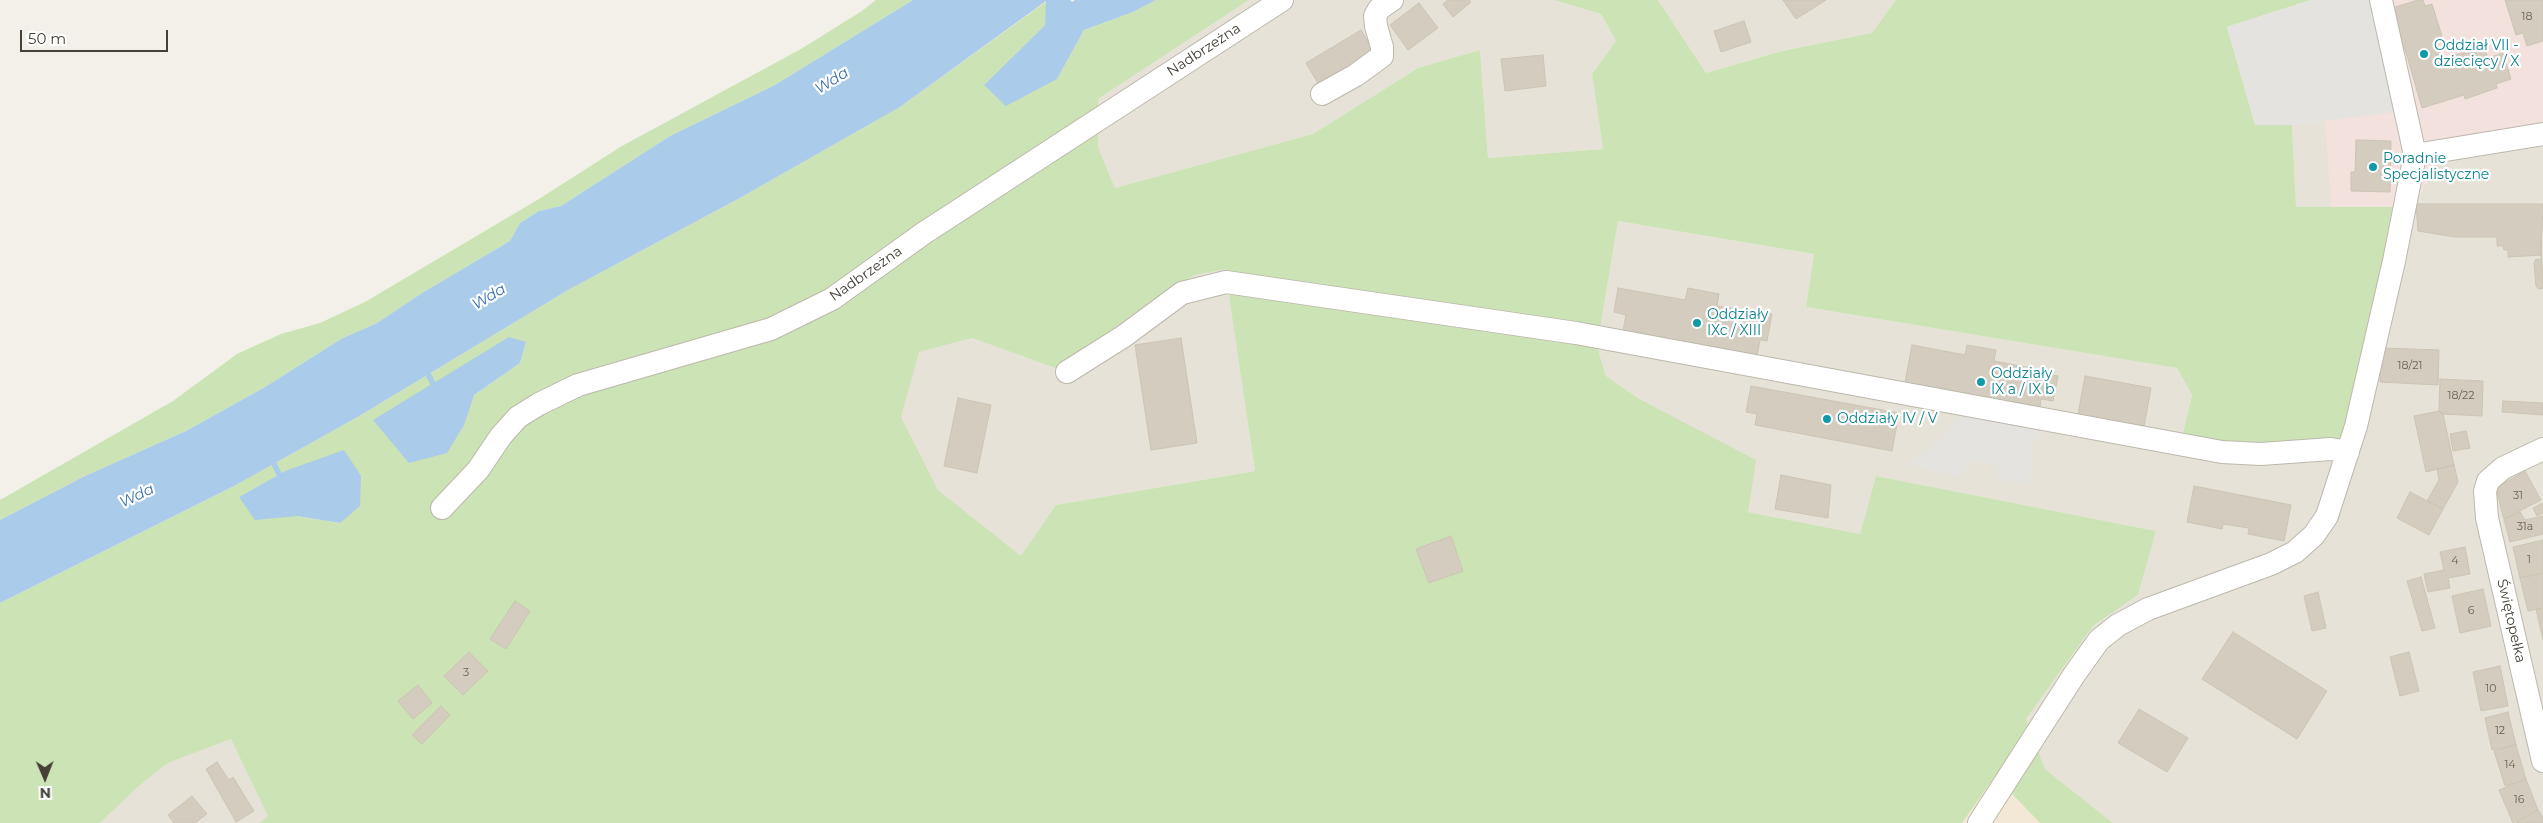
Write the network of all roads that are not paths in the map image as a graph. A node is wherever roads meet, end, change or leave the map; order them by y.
1 (1282, 0) edge
2 (1392, 0) edge
3 (2381, 0) edge
4 (1322, 94) dead end
5 (2543, 134) edge
6 (2415, 155) junction
7 (1067, 372) dead end
8 (2543, 449) edge
9 (2348, 452) junction
10 (442, 508) dead end
11 (2543, 761) edge
12 (1979, 823) edge

1 - 10 street, Nadbrzeżna
2 - 4 street
3 - 6 street
5 - 6 street
6 - 9 street
7 - 9 street
8 - 11 street, Świętopełka
9 - 12 street

